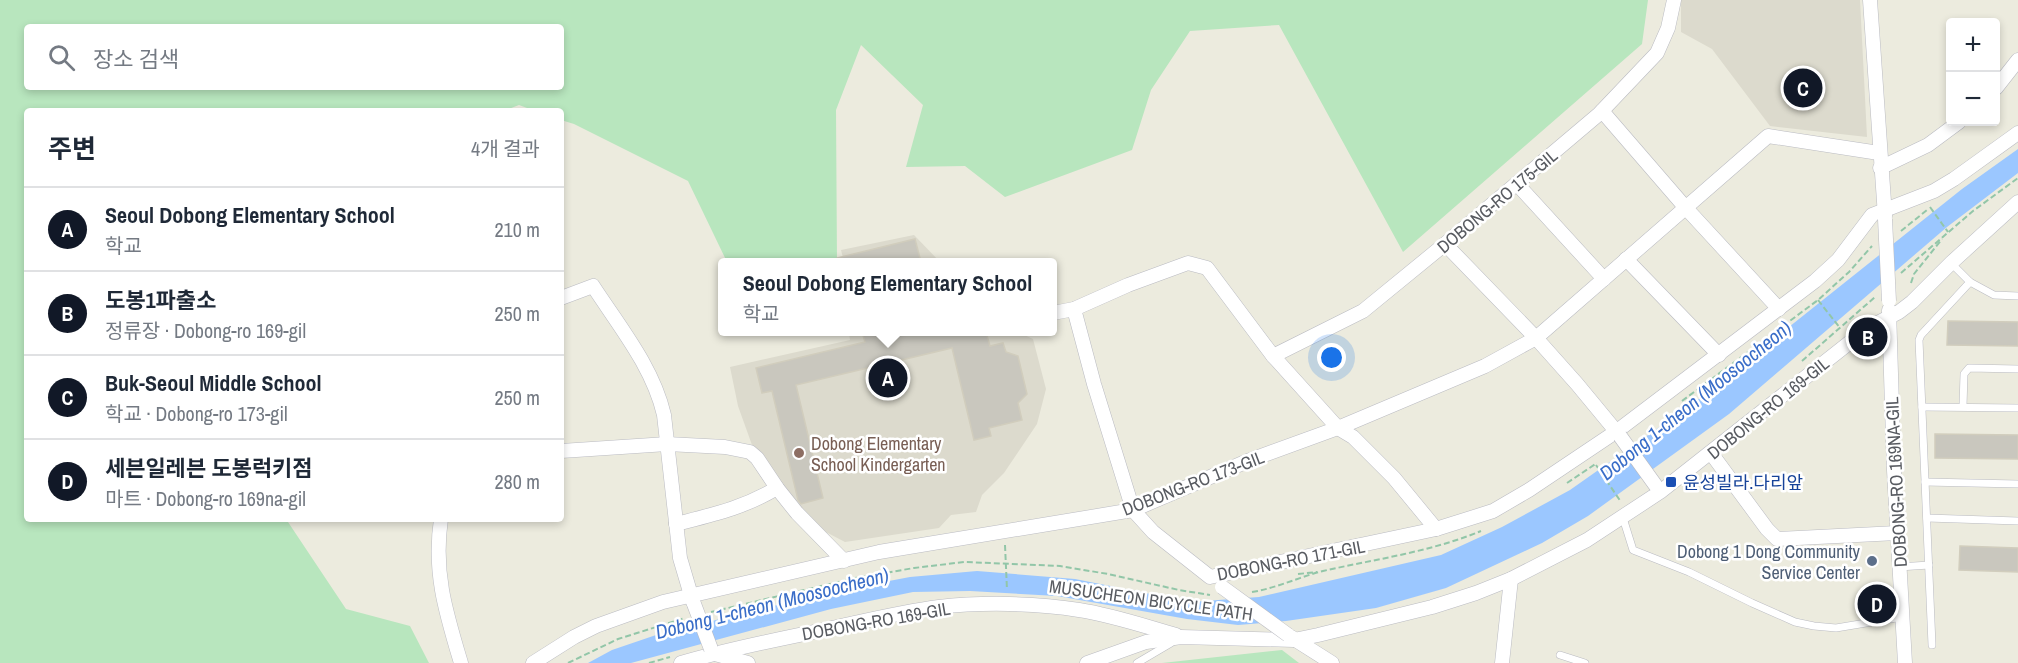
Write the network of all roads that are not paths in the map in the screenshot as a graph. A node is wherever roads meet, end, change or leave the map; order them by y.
1 (1674, 0) edge
2 (1870, 0) edge
3 (2018, 60) edge
4 (2000, 82) edge
5 (1602, 111) junction
6 (1954, 126) edge
7 (2018, 133) edge
8 (1879, 153) junction
9 (1880, 168) junction
10 (1517, 184) junction
11 (2018, 202) edge
12 (1685, 207) junction
13 (1884, 214) junction
14 (1445, 244) junction
15 (1626, 259) junction
16 (1951, 263) junction
17 (1604, 279) junction
18 (1970, 282) junction
19 (2018, 296) edge
20 (564, 297) edge
21 (1074, 309) junction
22 (1779, 309) junction
23 (1057, 312) edge
24 (1890, 317) junction
25 (1536, 338) junction
26 (1719, 355) junction
27 (1273, 356) junction
28 (2018, 369) edge
29 (1963, 406) junction
30 (1922, 407) junction
31 (2018, 408) edge
32 (1338, 428) junction
33 (1619, 434) junction
34 (666, 444) junction
35 (564, 451) edge
36 (1711, 453) junction
37 (1925, 482) junction
38 (2018, 484) edge
39 (777, 488) junction
40 (1658, 489) junction
41 (1133, 510) junction
42 (1623, 518) junction
43 (1927, 518) junction
44 (2018, 521) edge
45 (441, 522) edge
46 (676, 524) junction
47 (1436, 529) junction
48 (1898, 533) junction
49 (844, 561) junction
50 (1929, 565) junction
51 (1899, 567) junction
52 (1210, 577) junction
53 (1511, 579) junction
54 (695, 604) junction
55 (1902, 617) junction
56 (1181, 637) junction
57 (1291, 637) junction
58 (1932, 645) dead end
59 (712, 651) junction
60 (1560, 655) dead end
61 (676, 660) edge
62 (461, 663) edge
63 (533, 663) edge
64 (748, 663) edge
65 (1087, 663) edge
66 (1137, 663) edge
67 (1332, 663) edge
68 (1502, 663) edge
69 (1586, 663) edge
70 (1905, 663) edge

1 - 5 street, DOBONG-RO 175-GIL
2 - 8 street, DOBONG-RO 169NA-GIL
3 - 4 street
5 - 10 street, DOBONG-RO 175-GIL
5 - 12 street
6 - 9 street
7 - 13 street
8 - 9 street, DOBONG-RO 169NA-GIL
8 - 12 street, DOBONG-RO 173-GIL
9 - 13 street, DOBONG-RO 169NA-GIL
10 - 14 street, DOBONG-RO 175-GIL
10 - 17 street
11 - 16 street, DOBONG-RO 169-GIL
12 - 15 street, DOBONG-RO 173-GIL
12 - 22 street
13 - 22 street, DOBONG-RO 171-GIL
13 - 24 street, DOBONG-RO 169NA-GIL, bridge
14 - 25 street
14 - 27 street, DOBONG-RO 175-GIL
15 - 17 street, DOBONG-RO 173-GIL
15 - 26 street
16 - 18 lane
16 - 24 street, DOBONG-RO 169-GIL
17 - 25 street, DOBONG-RO 173-GIL
18 - 19 lane
18 - 30 lane
20 - 34 street
21 - 23 street
21 - 27 street
21 - 41 street
22 - 26 street, DOBONG-RO 171-GIL
24 - 36 street, DOBONG-RO 169-GIL
24 - 48 street, DOBONG-RO 169NA-GIL
25 - 32 street, DOBONG-RO 173-GIL
25 - 33 street
26 - 33 street, DOBONG-RO 171-GIL
27 - 32 street
28 - 29 lane
29 - 30 lane
29 - 31 lane
30 - 37 lane
32 - 41 street, DOBONG-RO 173-GIL
32 - 47 street
33 - 40 street, bridge
33 - 47 street, DOBONG-RO 171-GIL
34 - 35 street
34 - 39 street
34 - 46 street
36 - 40 street, DOBONG-RO 169-GIL
36 - 48 street
37 - 38 lane
37 - 43 lane
39 - 46 street
39 - 49 street
40 - 42 street, DOBONG-RO 169-GIL
41 - 49 street, DOBONG-RO 173-GIL
41 - 52 street, DOBONG-RO 171-GIL
42 - 53 street, DOBONG-RO 169-GIL
42 - 55 lane
43 - 44 lane
43 - 50 lane
45 - 62 street
46 - 54 street
47 - 52 street, DOBONG-RO 171-GIL
48 - 51 street, DOBONG-RO 169NA-GIL
49 - 54 street, DOBONG-RO 173-GIL
50 - 51 lane
50 - 58 lane
51 - 55 street, DOBONG-RO 169NA-GIL
52 - 57 street, bridge
53 - 57 street, DOBONG-RO 169-GIL
53 - 68 street
54 - 59 street, bridge
54 - 63 street, DOBONG-RO 173-GIL
55 - 70 street, DOBONG-RO 169NA-GIL
56 - 57 street, DOBONG-RO 169-GIL
56 - 59 street, DOBONG-RO 169-GIL
56 - 65 street, DOBONG-RO 169-GIL
56 - 66 lane
57 - 67 street
59 - 61 street, DOBONG-RO 169-GIL
59 - 64 street
60 - 69 lane

